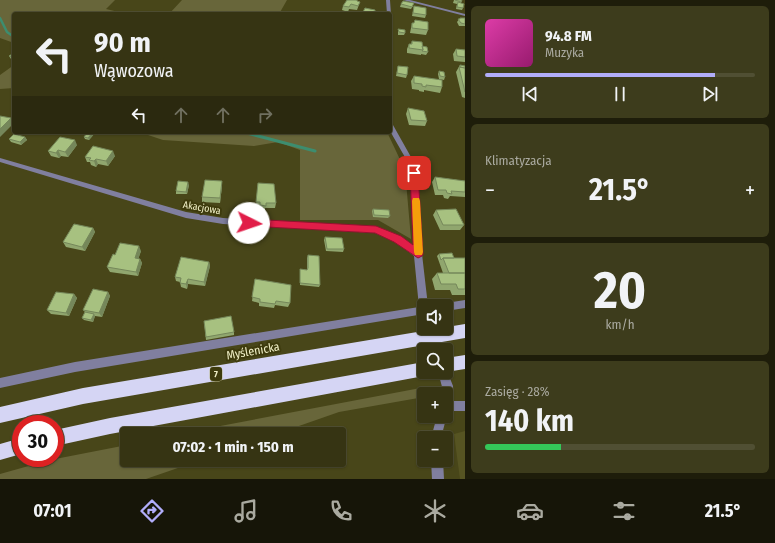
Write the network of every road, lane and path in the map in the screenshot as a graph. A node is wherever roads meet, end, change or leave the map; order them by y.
1 (388, 0) edge
2 (405, 0) edge
3 (389, 12) edge
4 (465, 15) edge
5 (392, 129) edge
6 (0, 160) edge
7 (418, 254) junction
8 (423, 299) edge
9 (465, 304) edge
10 (453, 306) edge
11 (417, 310) edge
12 (465, 331) edge
13 (434, 338) edge
14 (465, 362) edge
15 (453, 364) edge
16 (417, 370) edge
17 (0, 383) edge
18 (465, 406) edge
19 (453, 407) edge
20 (0, 415) edge
21 (64, 436) edge
22 (12, 449) edge
23 (0, 452) edge
24 (437, 467) edge
25 (438, 479) edge

1 - 3 street
2 - 4 street
5 - 7 street
6 - 7 street, Akacjowa
7 - 8 street
9 - 10 street
11 - 17 street
12 - 13 highway, Myślenicka / 7
13 - 20 highway, Myślenicka / 7
14 - 15 highway
16 - 21 highway
18 - 19 street
22 - 23 highway
24 - 25 street

